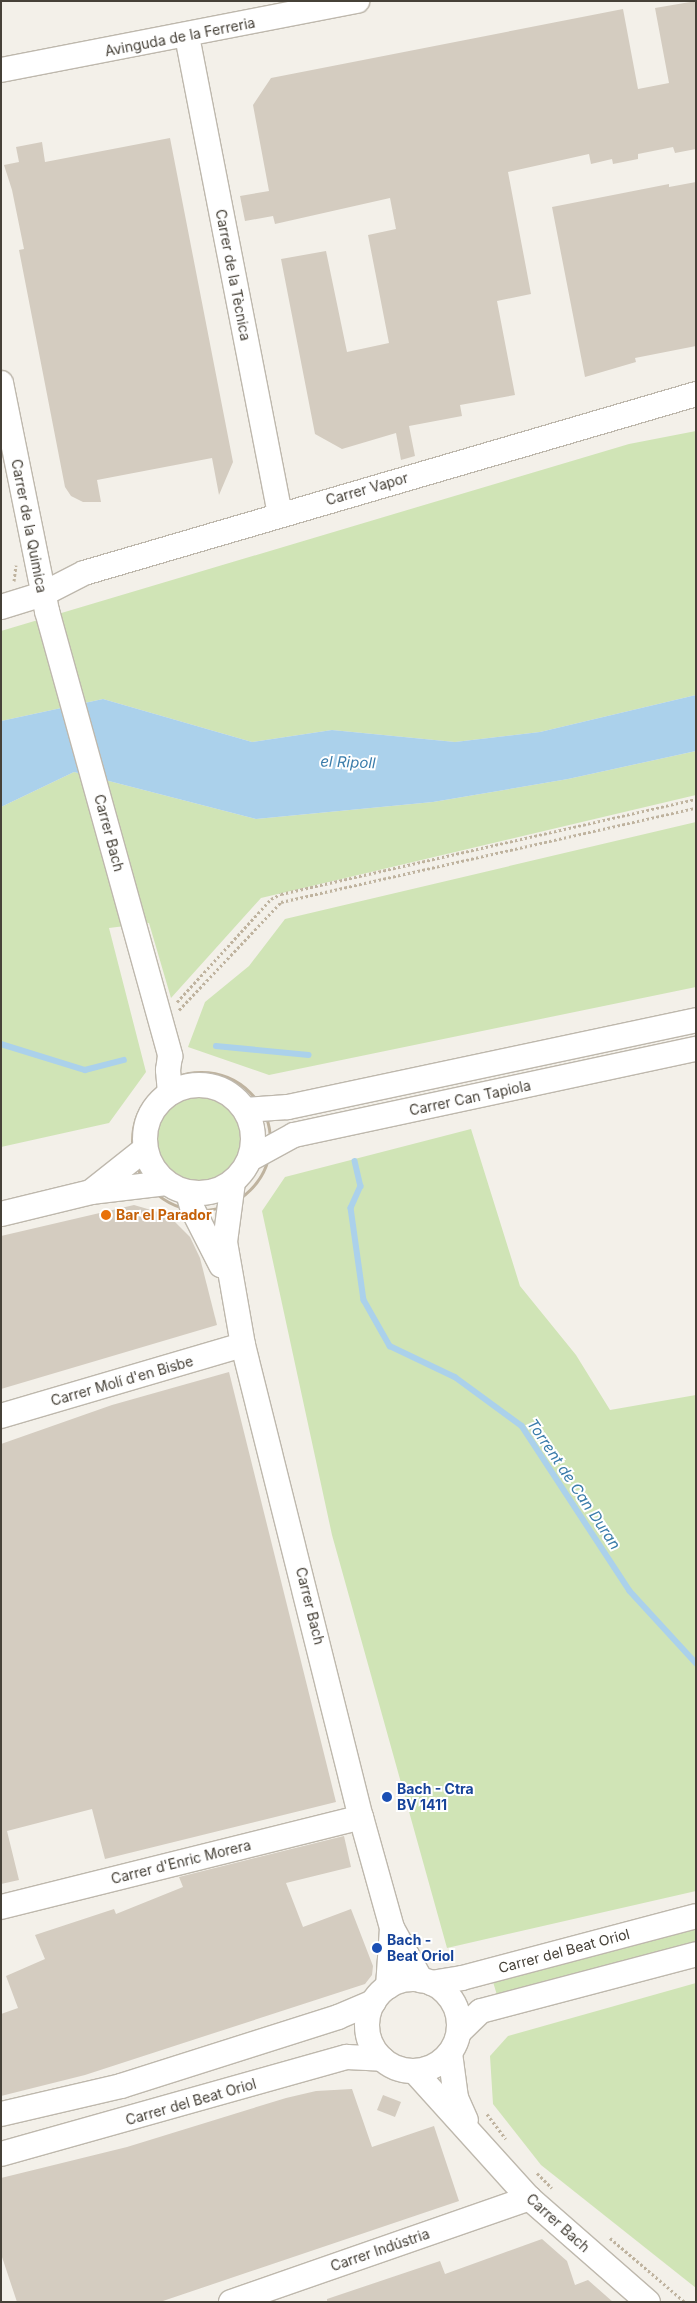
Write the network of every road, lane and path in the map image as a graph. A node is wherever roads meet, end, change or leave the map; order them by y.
1 (358, 1) edge
2 (186, 36) junction
3 (1, 70) edge
4 (1, 383) edge
5 (696, 394) edge
6 (280, 515) junction
7 (45, 602) junction
8 (1, 607) edge
9 (696, 799) edge
10 (696, 808) edge
11 (165, 1013) junction
12 (696, 1020) edge
13 (696, 1050) edge
14 (182, 1083) junction
15 (254, 1110) junction
16 (140, 1154) junction
17 (260, 1154) junction
18 (156, 1183) junction
19 (90, 1192) junction
20 (234, 1198) junction
21 (190, 1201) junction
22 (1, 1214) edge
23 (229, 1283) junction
24 (243, 1345) junction
25 (1, 1416) edge
26 (361, 1817) junction
27 (1, 1907) edge
28 (696, 1916) edge
29 (392, 1928) junction
30 (696, 1954) edge
31 (426, 1981) junction
32 (381, 1994) junction
33 (454, 2042) junction
34 (382, 2059) junction
35 (415, 2072) junction
36 (480, 2106) dead end
37 (1, 2114) edge
38 (474, 2138) junction
39 (508, 2141) dead end
40 (1, 2154) edge
41 (532, 2168) dead end
42 (558, 2194) dead end
43 (528, 2198) junction
44 (608, 2237) dead end
45 (232, 2302) edge
46 (648, 2302) edge
47 (685, 2302) edge

1 - 2 street, Avinguda de la Ferreria
2 - 3 street, Avinguda de la Ferreria
2 - 6 street, Carrer de la Tècnica
4 - 7 street, Carrer de la Quimica
5 - 6 street, Carrer Vapor
6 - 7 street, Carrer Vapor
7 - 8 street, Carrer Vapor
7 - 11 street, Carrer Bach
9 - 11 path
10 - 11 path
11 - 14 street, Carrer Bach
12 - 15 street, Carrer Can Tapiola
13 - 17 street, Carrer Can Tapiola
14 - 15 street
14 - 15 path
14 - 16 street
14 - 16 path
15 - 17 street
15 - 17 path
16 - 18 path
16 - 18 street
16 - 19 street
17 - 20 street
17 - 20 path
18 - 19 street
18 - 21 street
18 - 21 path
19 - 22 street
20 - 21 path
20 - 21 street
20 - 23 street, Carrer Bach
21 - 23 street, Carrer Bach
23 - 24 street, Carrer Bach
24 - 25 street, Carrer Molí d'en Bisbe
24 - 26 street, Carrer Bach
26 - 27 street, Carrer d'Enric Morera
26 - 29 street, Carrer Bach
28 - 31 street, Carrer del Beat Oriol
29 - 31 street, Carrer Bach
29 - 32 street, Carrer Bach
30 - 33 street
31 - 32 street, Carrer del Beat Oriol
31 - 33 street
32 - 34 street
32 - 37 street, Carrer del Beat Oriol
33 - 35 street
33 - 38 street, Carrer Bach
34 - 35 street, Carrer del Beat Oriol
34 - 40 street, Carrer del Beat Oriol
35 - 38 street, Carrer Bach
36 - 39 path
38 - 43 street, Carrer Bach
41 - 42 path
43 - 45 street, Carrer Indústria
43 - 46 street, Carrer Bach
44 - 47 path

